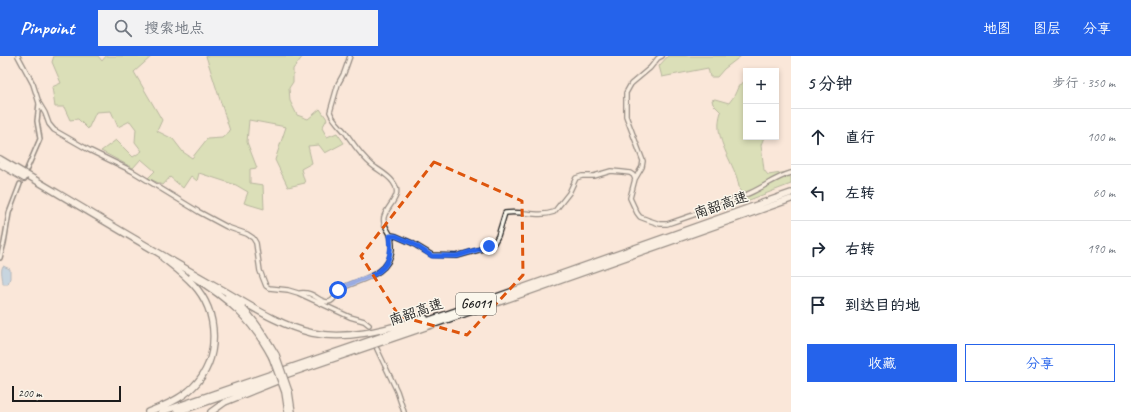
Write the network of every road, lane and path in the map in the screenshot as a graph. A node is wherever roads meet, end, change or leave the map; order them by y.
1 (18, 56) edge
2 (350, 56) edge
3 (662, 56) edge
4 (39, 103) junction
5 (0, 159) edge
6 (0, 164) edge
7 (27, 169) tunnel mouth
8 (791, 173) edge
9 (635, 179) junction
10 (20, 184) tunnel mouth
11 (791, 193) edge
12 (791, 199) edge
13 (390, 236) junction
14 (161, 257) junction
15 (0, 258) edge
16 (210, 282) junction
17 (298, 293) junction
18 (491, 299) junction
19 (369, 325) dead end
20 (377, 349) dead end
21 (357, 350) junction
22 (274, 356) junction
23 (287, 392) junction
24 (148, 412) edge
25 (161, 412) edge
26 (177, 412) edge
27 (211, 412) edge
28 (288, 412) edge
29 (292, 412) edge
30 (404, 412) edge

1 - 4 street
2 - 13 street
3 - 9 street
4 - 7 street
4 - 17 street
5 - 16 highway
6 - 14 highway
8 - 9 street
9 - 13 street
10 - 15 street
11 - 18 highway, 南韶高速 / G6011
12 - 21 highway, 南韶高速 / G6011
13 - 17 street
14 - 22 highway
14 - 24 highway
16 - 18 highway
16 - 22 highway
17 - 19 street
18 - 25 highway, 南韶高速 / G6011
20 - 30 street
21 - 26 highway, 南韶高速 / G6011
21 - 27 highway
22 - 23 highway, bridge
23 - 28 highway
23 - 29 highway

